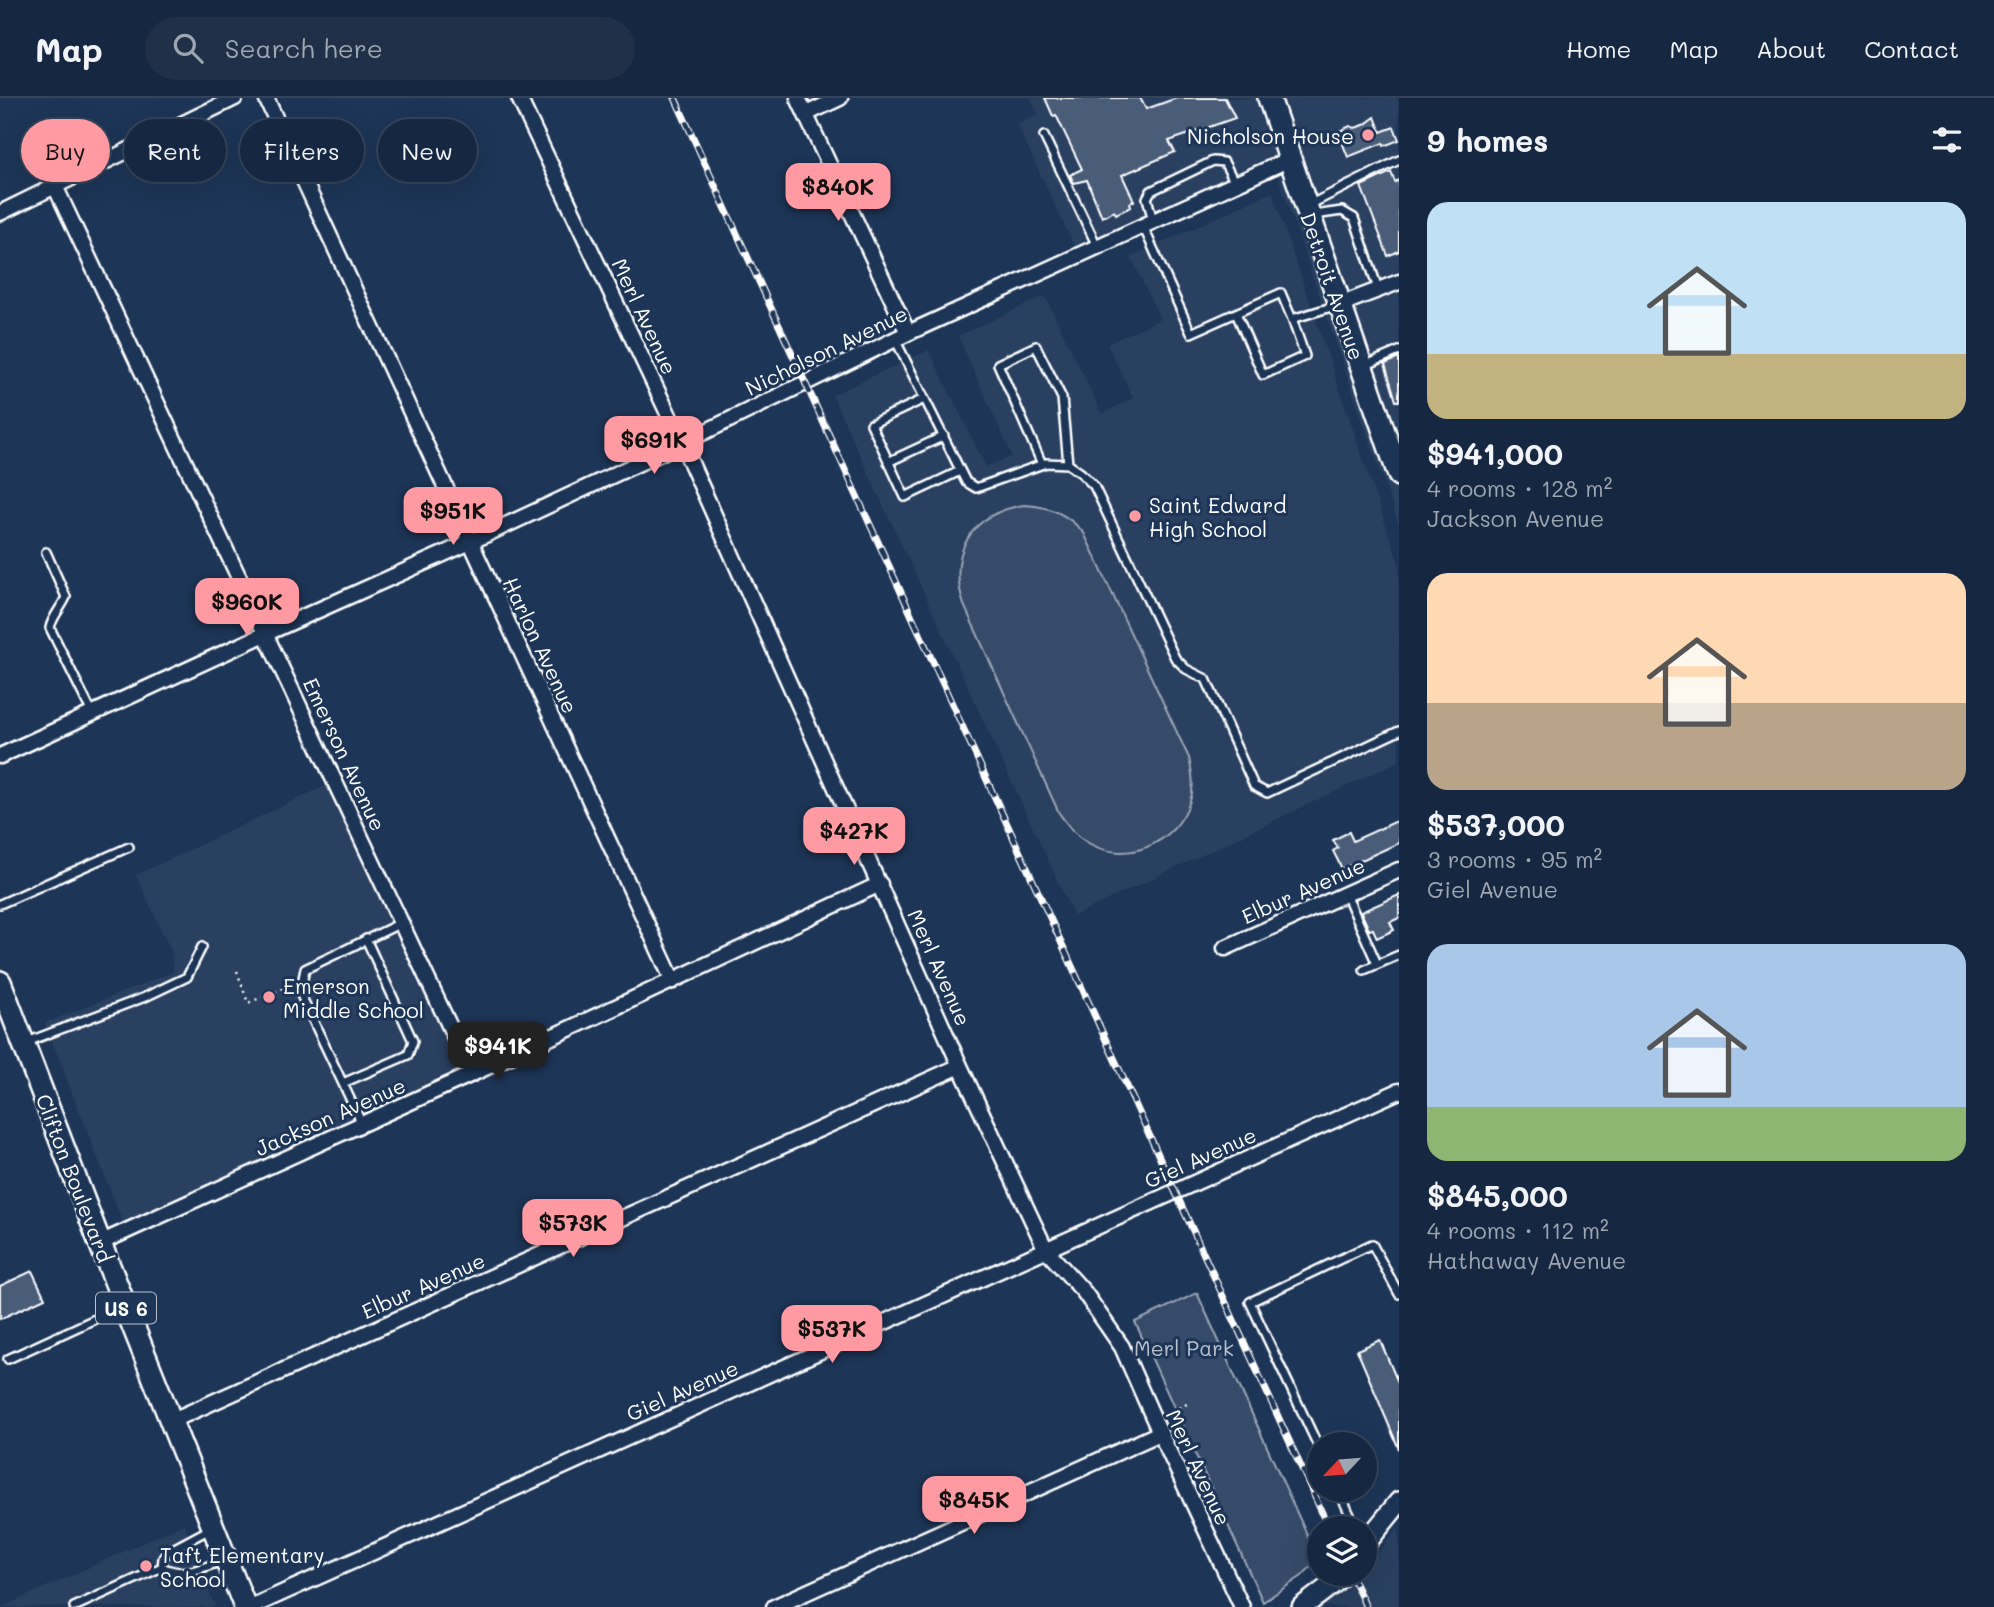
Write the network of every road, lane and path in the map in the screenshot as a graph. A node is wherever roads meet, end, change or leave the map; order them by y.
1 (235, 98) edge
2 (267, 98) edge
3 (519, 98) edge
4 (798, 98) edge
5 (839, 98) edge
6 (1269, 98) edge
7 (806, 114) junction
8 (1044, 136) dead end
9 (1290, 159) junction
10 (1399, 160) edge
11 (1236, 184) junction
12 (55, 186) junction
13 (1308, 211) junction
14 (0, 212) edge
15 (1148, 224) junction
16 (1097, 247) junction
17 (1399, 282) edge
18 (1379, 290) junction
19 (1339, 305) junction
20 (1236, 313) junction
21 (1292, 319) junction
22 (902, 336) junction
23 (1399, 351) edge
24 (1361, 367) junction
25 (924, 399) junction
26 (944, 436) junction
27 (681, 443) junction
28 (888, 462) junction
29 (1042, 464) junction
30 (1068, 464) junction
31 (960, 471) junction
32 (1399, 474) edge
33 (470, 542) junction
34 (46, 552) dead end
35 (265, 634) junction
36 (92, 713) junction
37 (1399, 731) edge
38 (0, 756) edge
39 (129, 847) dead end
40 (1399, 870) edge
41 (880, 884) junction
42 (1345, 894) junction
43 (0, 904) edge
44 (401, 923) junction
45 (366, 939) junction
46 (202, 947) dead end
47 (1225, 948) dead end
48 (1399, 955) edge
49 (1377, 964) junction
50 (1364, 970) dead end
51 (237, 971) dead end
52 (673, 981) junction
53 (0, 982) edge
54 (293, 985) dead end
55 (23, 1044) junction
56 (960, 1066) junction
57 (472, 1074) junction
58 (343, 1083) junction
59 (1399, 1091) edge
60 (362, 1124) junction
61 (100, 1243) junction
62 (1046, 1250) junction
63 (1399, 1294) edge
64 (125, 1305) junction
65 (8, 1359) dead end
66 (1189, 1403) dead end
67 (171, 1421) junction
68 (1157, 1427) junction
69 (1311, 1432) edge
70 (1399, 1502) edge
71 (1377, 1523) edge
72 (213, 1527) junction
73 (226, 1559) junction
74 (162, 1567) junction
75 (1330, 1586) edge
76 (74, 1607) edge
77 (245, 1607) edge
78 (251, 1607) edge
79 (774, 1607) edge
80 (1242, 1607) edge
81 (1302, 1607) edge

1 - 12 street
2 - 33 street, Harlon Avenue
3 - 27 street, Merl Avenue
4 - 7 street
5 - 7 street
6 - 9 main road, Detroit Avenue
7 - 22 street
8 - 16 lane
9 - 11 street, Nicholson Avenue
9 - 13 main road, Detroit Avenue
10 - 13 lane
11 - 15 street, Nicholson Avenue
11 - 15 lane
12 - 14 street
12 - 35 street, Emerson Avenue
13 - 18 lane
13 - 19 main road, Detroit Avenue
15 - 16 street, Nicholson Avenue
15 - 20 lane
16 - 22 street, Nicholson Avenue
17 - 18 street
18 - 19 street
19 - 21 lane
19 - 24 main road, Detroit Avenue
20 - 21 lane
20 - 21 lane
22 - 25 lane
22 - 27 street, Nicholson Avenue
23 - 24 lane
24 - 32 main road, Detroit Avenue
25 - 26 lane
25 - 28 lane
26 - 28 lane
26 - 31 lane
27 - 33 street, Nicholson Avenue
27 - 41 street, Merl Avenue
28 - 31 lane
29 - 30 lane
29 - 30 lane
29 - 31 lane
30 - 37 lane
33 - 35 street, Nicholson Avenue
33 - 52 street, Harlon Avenue
34 - 36 lane
35 - 36 street, Nicholson Avenue
35 - 44 street, Emerson Avenue
36 - 38 street, Nicholson Avenue
39 - 43 lane
40 - 42 street, Elbur Avenue
41 - 52 street, Jackson Avenue
41 - 56 street, Merl Avenue
42 - 47 street, Elbur Avenue
42 - 49 lane
44 - 45 lane
44 - 57 street, Emerson Avenue
45 - 58 lane
45 - 58 lane
46 - 55 lane
48 - 49 lane
49 - 50 lane
51 - 54 path
52 - 57 street, Jackson Avenue
53 - 55 main road, Clifton Boulevard / US 6
55 - 61 main road, Clifton Boulevard / US 6
56 - 62 street, Merl Avenue
56 - 67 street, Elbur Avenue
57 - 60 street, Jackson Avenue
58 - 60 lane
59 - 62 street, Giel Avenue
60 - 61 street, Jackson Avenue
61 - 64 main road, Clifton Boulevard / US 6
62 - 68 street, Merl Avenue
62 - 78 street, Giel Avenue
63 - 69 lane
64 - 65 lane
64 - 67 main road, Clifton Boulevard / US 6
66 - 68 path
67 - 72 main road, Clifton Boulevard / US 6
68 - 79 street
68 - 80 street, Merl Avenue
70 - 71 street
72 - 73 main road, Clifton Boulevard / US 6
72 - 74 lane
73 - 74 lane
73 - 77 main road, Clifton Boulevard / US 6
74 - 76 lane
75 - 81 street

